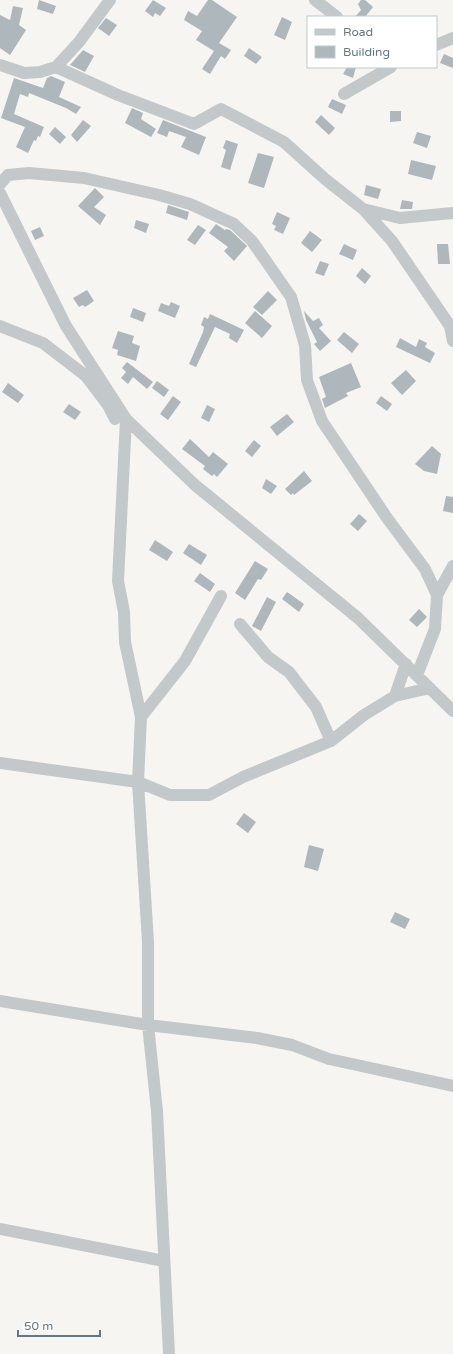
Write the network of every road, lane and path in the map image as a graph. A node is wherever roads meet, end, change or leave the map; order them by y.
1 (110, 0) edge
2 (317, 0) edge
3 (336, 16) edge
4 (453, 38) edge
5 (437, 45) edge
6 (0, 65) edge
7 (56, 67) junction
8 (389, 68) edge
9 (344, 94) dead end
10 (0, 184) edge
11 (0, 193) edge
12 (362, 209) junction
13 (453, 213) edge
14 (0, 326) edge
15 (453, 341) edge
16 (120, 419) junction
17 (453, 566) edge
18 (438, 595) junction
19 (222, 596) dead end
20 (240, 624) dead end
21 (406, 664) junction
22 (417, 675) junction
23 (430, 688) junction
24 (395, 696) junction
25 (451, 707) edge
26 (141, 717) junction
27 (331, 741) junction
28 (0, 763) edge
29 (138, 782) junction
30 (0, 1000) edge
31 (148, 1025) junction
32 (437, 1082) junction
33 (453, 1086) edge
34 (453, 1093) edge
35 (0, 1229) edge
36 (164, 1261) junction
37 (169, 1354) edge

1 - 7 street
2 - 3 street
4 - 5 street
6 - 7 street
7 - 12 street
8 - 9 street
10 - 18 street
11 - 16 street
12 - 13 street
12 - 15 street
14 - 16 street
16 - 21 street
16 - 26 street
17 - 18 street
18 - 22 street
19 - 26 street
20 - 27 street
21 - 22 street
21 - 24 street
22 - 23 street
23 - 24 street
23 - 25 street
24 - 27 street
26 - 29 street
27 - 29 street
28 - 29 street
29 - 31 street
30 - 31 street
31 - 32 street
31 - 36 street
32 - 33 street
32 - 34 street
35 - 36 street
36 - 37 street

